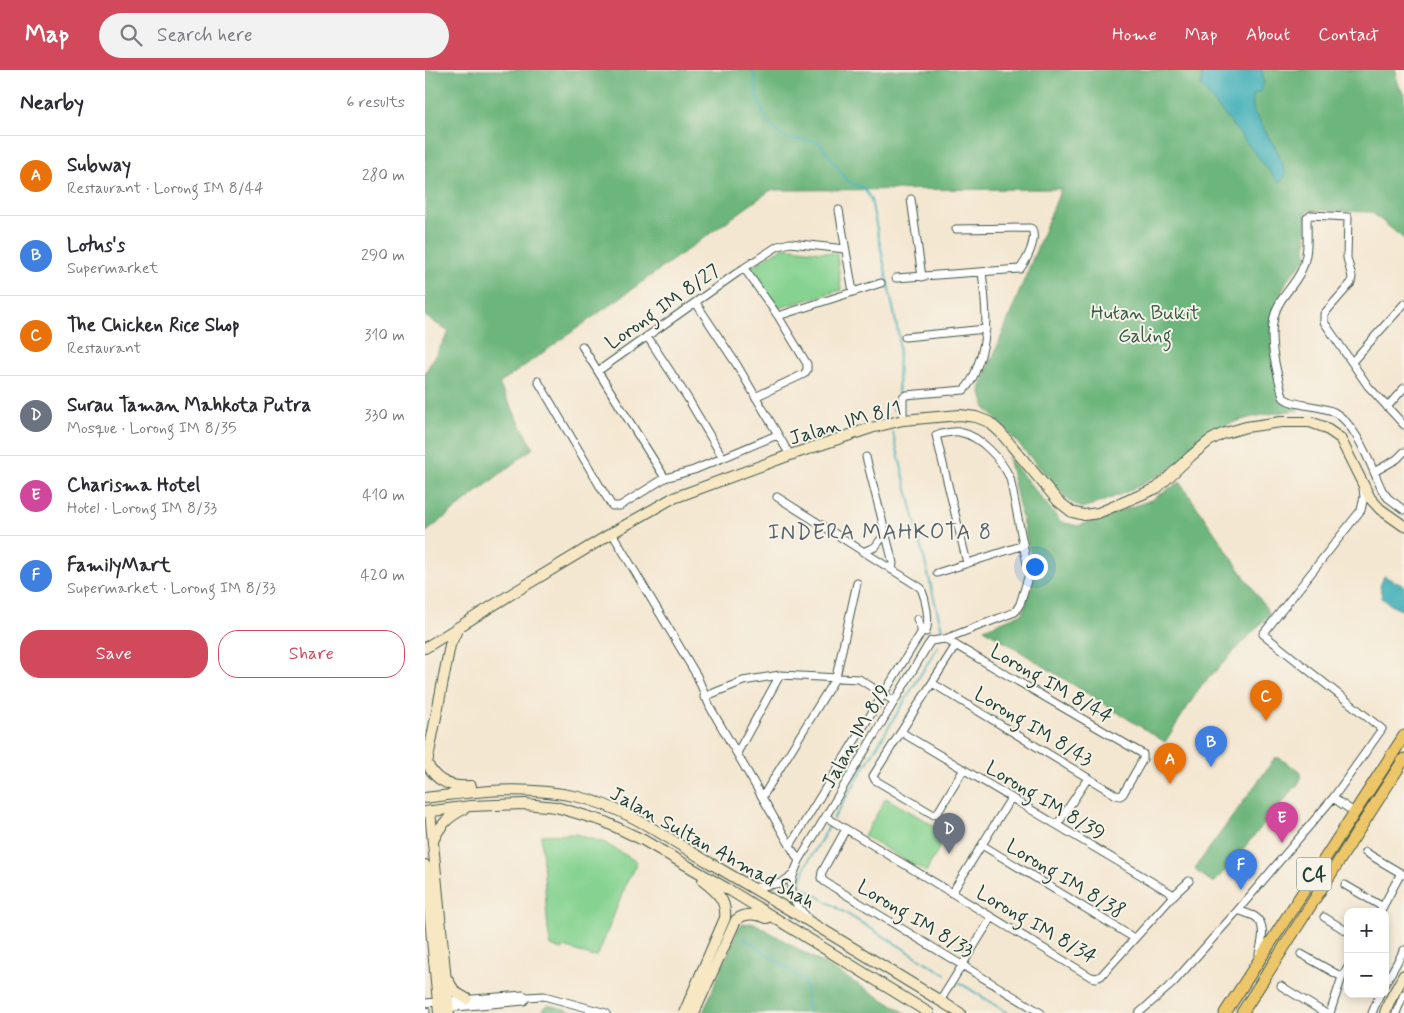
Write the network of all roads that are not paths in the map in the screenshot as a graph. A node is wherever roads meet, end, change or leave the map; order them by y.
1 (911, 200) dead end
2 (839, 210) dead end
3 (956, 229) dead end
4 (845, 249) junction
5 (744, 268) junction
6 (982, 272) junction
7 (923, 276) junction
8 (897, 278) dead end
9 (881, 283) dead end
10 (853, 292) junction
11 (696, 303) junction
12 (1404, 304) edge
13 (778, 316) junction
14 (986, 329) junction
15 (647, 336) junction
16 (905, 337) dead end
17 (583, 346) dead end
18 (1352, 362) junction
19 (598, 371) junction
20 (538, 381) dead end
21 (1404, 388) edge
22 (755, 396) junction
23 (1387, 407) junction
24 (903, 420) junction
25 (1404, 425) edge
26 (777, 435) junction
27 (1404, 452) edge
28 (789, 455) junction
29 (865, 457) dead end
30 (723, 458) junction
31 (1374, 472) junction
32 (665, 478) junction
33 (1362, 483) junction
34 (777, 498) dead end
35 (1380, 509) junction
36 (1361, 510) junction
37 (1404, 510) edge
38 (1404, 526) edge
39 (612, 532) junction
40 (885, 534) junction
41 (1024, 545) junction
42 (863, 552) junction
43 (967, 563) junction
44 (892, 570) junction
45 (937, 573) dead end
46 (857, 583) dead end
47 (917, 619) dead end
48 (458, 627) junction
49 (924, 630) junction
50 (945, 639) junction
51 (931, 642) junction
52 (956, 645) junction
53 (425, 649) edge
54 (445, 672) junction
55 (780, 675) junction
56 (836, 677) junction
57 (932, 683) junction
58 (883, 693) junction
59 (704, 697) junction
60 (894, 700) junction
61 (429, 732) edge
62 (901, 732) junction
63 (1404, 736) edge
64 (737, 753) junction
65 (1404, 759) edge
66 (964, 769) junction
67 (1088, 778) junction
68 (542, 791) junction
69 (763, 796) junction
70 (1120, 796) joint
71 (425, 798) edge
72 (1011, 798) junction
73 (1333, 798) junction
74 (471, 806) junction
75 (427, 812) edge
76 (1355, 812) junction
77 (828, 818) junction
78 (1057, 825) junction
79 (844, 828) junction
80 (433, 842) junction
81 (791, 844) junction
82 (982, 845) junction
83 (1365, 852) dead end
84 (675, 859) junction
85 (799, 860) junction
86 (712, 864) junction
87 (425, 865) edge
88 (1403, 874) edge
89 (703, 875) junction
90 (793, 875) junction
91 (737, 879) junction
92 (1189, 881) dead end
93 (1345, 885) dead end
94 (752, 888) junction
95 (731, 891) junction
96 (952, 893) junction
97 (1174, 895) junction
98 (1378, 908) edge
99 (1382, 908) edge
100 (1238, 910) junction
101 (992, 917) junction
102 (1324, 918) dead end
103 (812, 923) junction
104 (789, 927) junction
105 (1344, 930) edge
106 (1134, 938) junction
107 (1404, 950) edge
108 (1301, 954) dead end
109 (1257, 964) junction
110 (962, 965) junction
111 (1344, 973) edge
112 (445, 975) junction
113 (1404, 975) edge
114 (1342, 976) junction
115 (1389, 977) edge
116 (1281, 986) dead end
117 (1404, 994) edge
118 (1379, 998) edge
119 (940, 1001) junction
120 (425, 1003) edge
121 (463, 1006) edge
122 (443, 1008) edge
123 (606, 1013) edge
124 (684, 1013) edge
125 (694, 1013) edge
126 (929, 1013) edge
127 (960, 1013) edge
128 (1041, 1013) edge
129 (1139, 1013) edge
130 (1225, 1013) edge
131 (1242, 1013) edge
132 (1325, 1013) edge
133 (1330, 1013) edge
134 (1373, 1013) edge
135 (1385, 1013) edge
136 (1396, 1013) edge

1 - 7 street
2 - 4 street
3 - 6 street
4 - 5 street, Lorong IM 8/27
4 - 10 street
5 - 11 street, Lorong IM 8/27
5 - 13 street, Lorong IM 8/27
6 - 7 street
6 - 14 street
7 - 8 street
9 - 10 street
10 - 13 street
11 - 15 street, Lorong IM 8/27
11 - 22 street
12 - 18 street
13 - 22 street, Lorong IM 8/27
14 - 16 street
14 - 24 street
15 - 19 street, Lorong IM 8/27
15 - 30 street
17 - 19 street
18 - 23 street
18 - 31 street
19 - 32 street
20 - 32 street
21 - 23 street
22 - 26 street
23 - 25 street
24 - 28 street, Jalan IM 8/1
24 - 33 street, Jalan IM 8/1
26 - 28 street
26 - 30 street
27 - 31 street
28 - 39 street, Jalan IM 8/1
29 - 40 street
30 - 32 street
31 - 37 street
33 - 35 street, Jalan IM 8/1
33 - 36 street
34 - 42 street
35 - 36 street
35 - 38 street, Jalan IM 8/1
36 - 73 street
39 - 48 street, Jalan IM 8/1
39 - 59 street
40 - 42 street
40 - 44 street
41 - 43 street
41 - 43 street
41 - 50 street
42 - 44 street
43 - 45 street
44 - 49 street
46 - 56 street
47 - 49 street
48 - 53 street, Jalan IM 8/1
48 - 54 street
49 - 51 street
49 - 58 street
50 - 51 street
50 - 52 street, Lorong IM 8/44
51 - 60 street, Jalan IM 8/9
52 - 57 street
52 - 70 street, Lorong IM 8/44
53 - 54 street
54 - 61 street
55 - 56 street
55 - 59 street
55 - 64 street
56 - 58 street
56 - 69 street
57 - 62 street
57 - 67 street, Lorong IM 8/43
58 - 60 street
58 - 81 street
59 - 64 street
60 - 77 street, Jalan IM 8/9
61 - 68 street
62 - 66 street, Lorong IM 8/39
62 - 66 street
63 - 76 main road, C4
64 - 69 street
65 - 131 main road, C4
66 - 72 street, Lorong IM 8/39
67 - 70 street, Lorong IM 8/43
67 - 78 street
68 - 71 street, Jalan Sultan Ahmad Shah
68 - 86 street, Jalan Sultan Ahmad Shah
69 - 81 street
72 - 78 street, Lorong IM 8/39
72 - 82 street
73 - 76 street
73 - 100 street
74 - 75 street, Jalan Sultan Ahmad Shah
74 - 80 street
74 - 84 street, Jalan Sultan Ahmad Shah
75 - 80 street
76 - 109 main road, C4
77 - 79 street, Lorong IM 8/34
77 - 85 street, Jalan IM 8/9
78 - 97 street, Lorong IM 8/39
79 - 96 street, Lorong IM 8/34
79 - 110 street, Lorong IM 8/33
80 - 112 street
81 - 85 street
82 - 96 street
82 - 106 street, Lorong IM 8/38
83 - 88 street
84 - 89 street, Jalan Sultan Ahmad Shah
84 - 124 street
85 - 90 street, Jalan IM 8/9
86 - 89 street
86 - 91 street, Jalan Sultan Ahmad Shah
87 - 122 street
88 - 99 street
89 - 95 street, Jalan Sultan Ahmad Shah
90 - 94 street
90 - 103 street
91 - 94 street, Jalan Sultan Ahmad Shah
91 - 95 street
92 - 97 street, Lorong IM 8/34
93 - 98 street
94 - 103 street, Jalan Sultan Ahmad Shah
95 - 104 street, Jalan Sultan Ahmad Shah
96 - 101 street, Lorong IM 8/34
97 - 106 street, Lorong IM 8/34
100 - 109 street
100 - 129 street
101 - 106 street, Lorong IM 8/34
101 - 110 street
102 - 105 street
103 - 119 street, Jalan Sultan Ahmad Shah
104 - 125 street
104 - 126 street, Jalan Sultan Ahmad Shah
107 - 115 street
108 - 114 street
109 - 130 main road, C4
110 - 119 street
110 - 128 street, Lorong IM 8/33
111 - 114 street
112 - 121 street
112 - 122 street
113 - 135 street
114 - 133 street
116 - 132 street
117 - 136 street
118 - 134 street
119 - 127 street, Jalan Sultan Ahmad Shah
120 - 122 street
121 - 122 street
121 - 123 street

